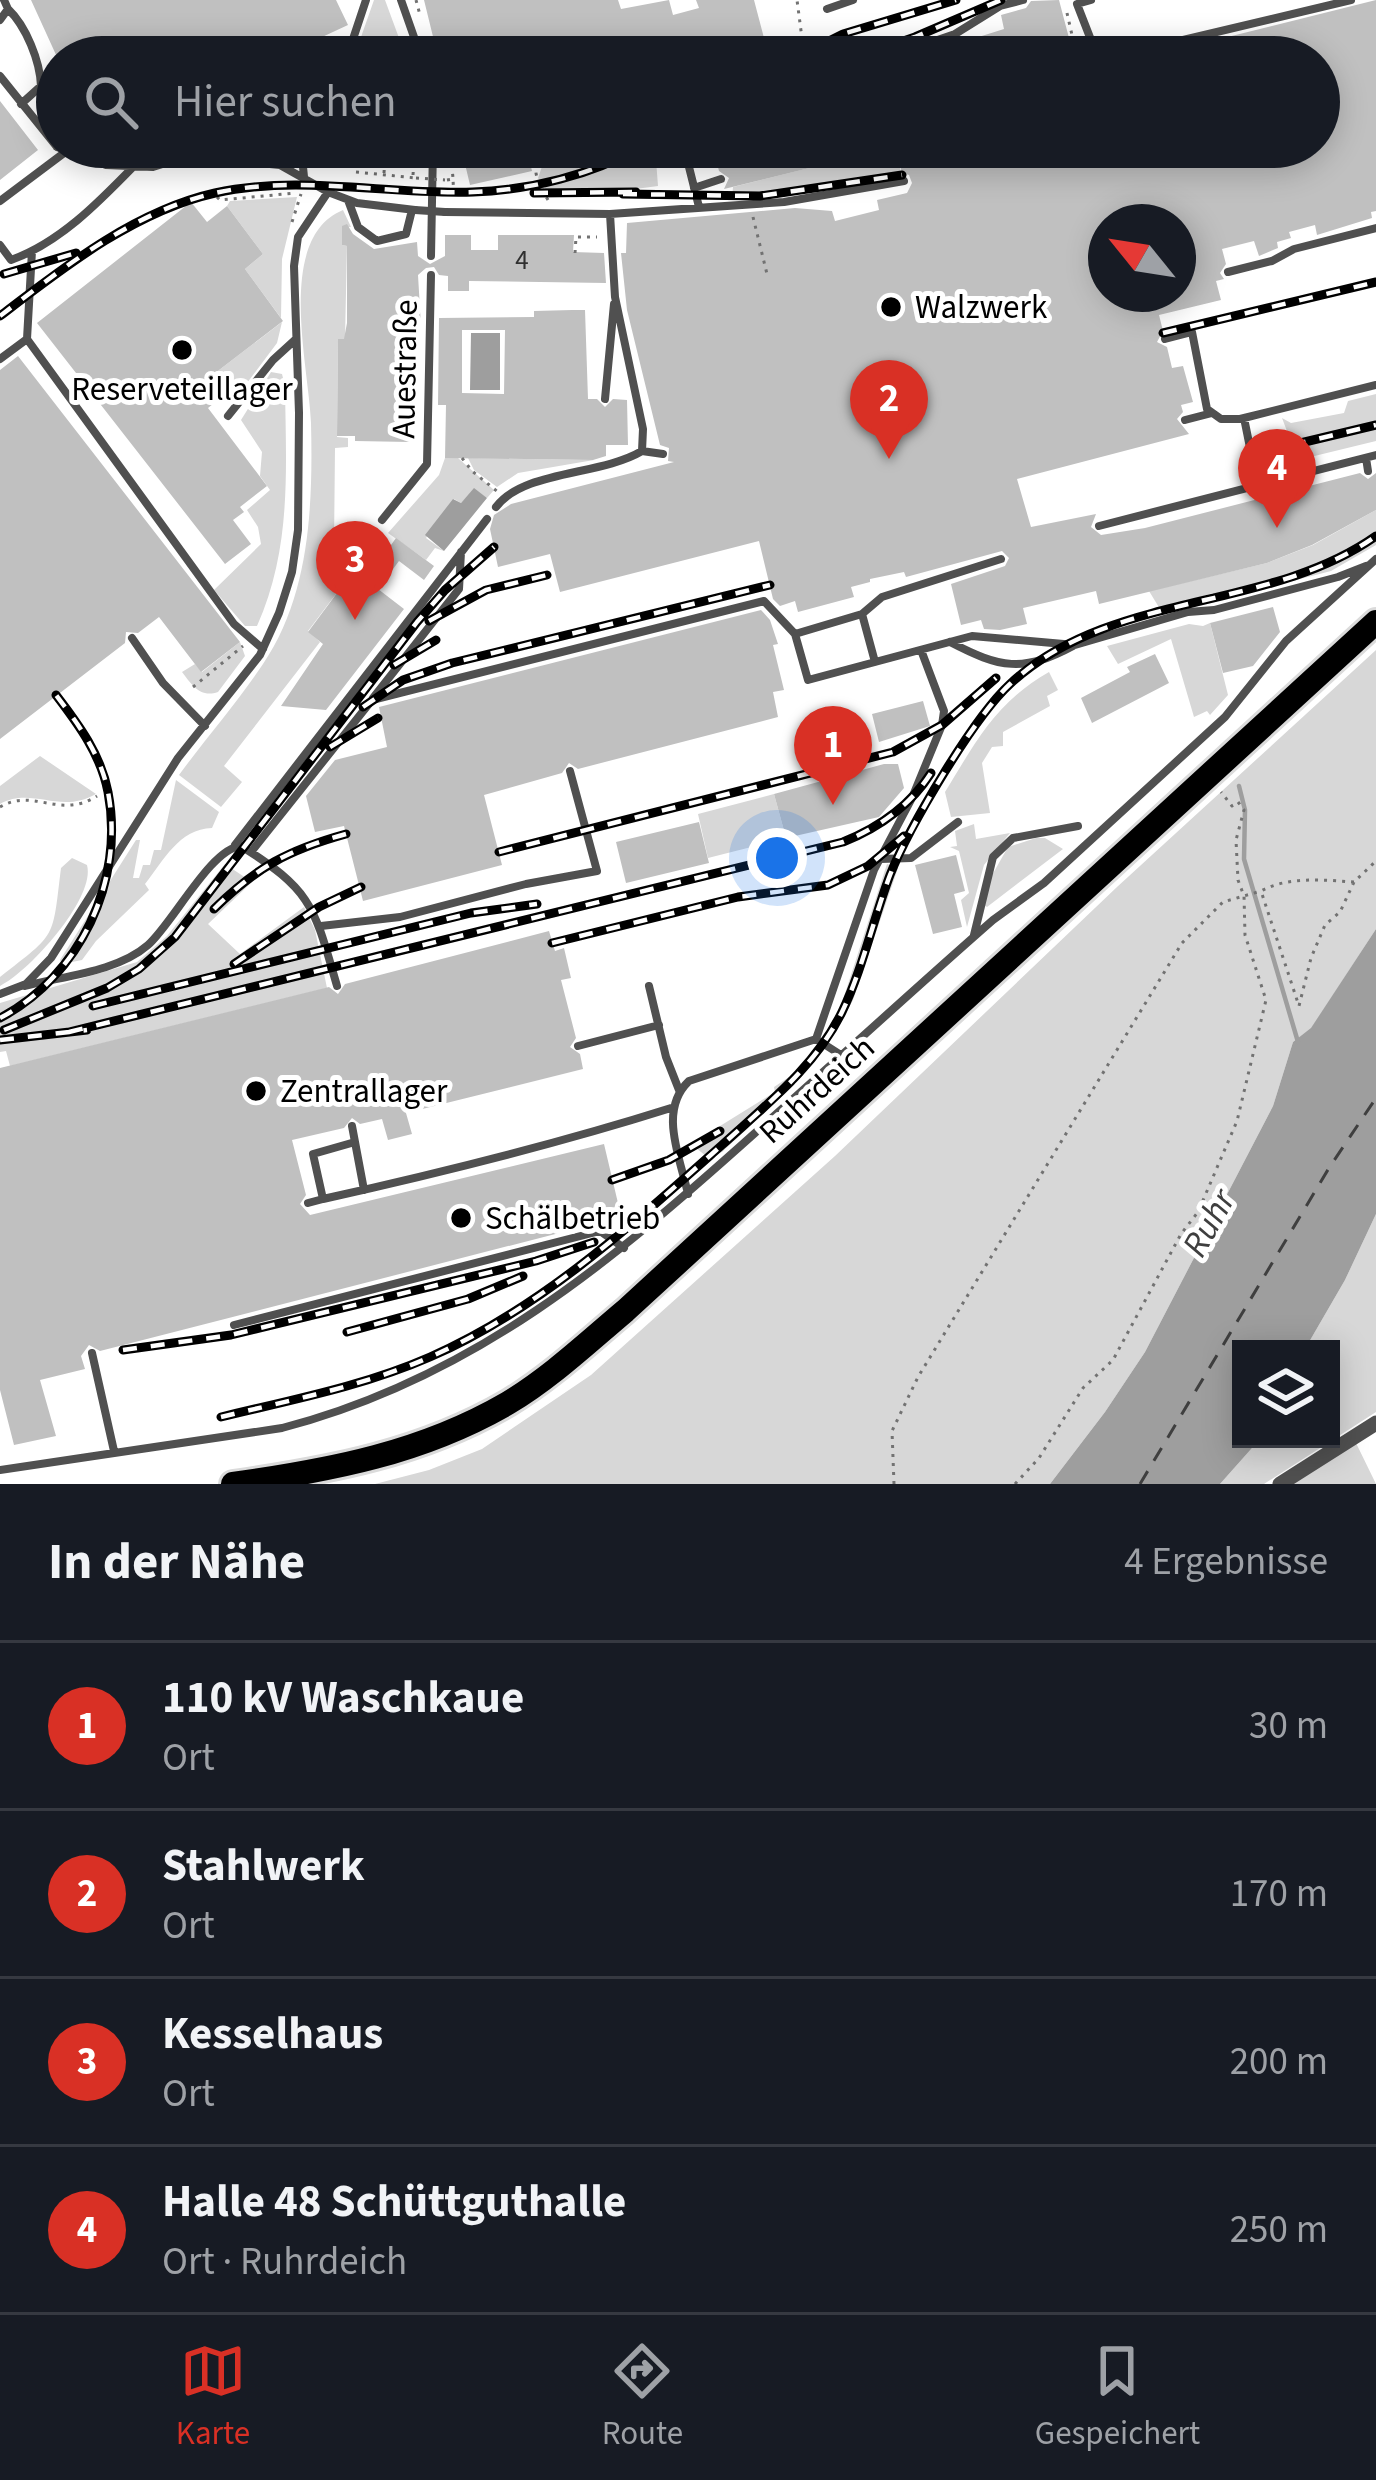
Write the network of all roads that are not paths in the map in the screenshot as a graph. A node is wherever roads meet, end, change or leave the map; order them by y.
1 (366, 0) edge
2 (401, 0) edge
3 (853, 0) edge
4 (1023, 0) edge
5 (1090, 0) edge
6 (1351, 0) edge
7 (1075, 2) edge
8 (6, 4) edge
9 (827, 9) dead end
10 (0, 20) edge
11 (354, 36) edge
12 (414, 36) edge
13 (949, 36) edge
14 (1088, 36) edge
15 (1204, 36) edge
16 (36, 58) edge
17 (0, 76) edge
18 (36, 90) edge
19 (21, 104) junction
20 (36, 121) edge
21 (38, 168) edge
22 (125, 168) edge
23 (286, 168) edge
24 (303, 168) edge
25 (433, 168) edge
26 (689, 168) edge
27 (304, 178) junction
28 (722, 179) dead end
29 (904, 182) dead end
30 (694, 188) junction
31 (328, 191) junction
32 (348, 200) junction
33 (0, 201) edge
34 (699, 207) junction
35 (413, 210) junction
36 (610, 214) junction
37 (1376, 228) edge
38 (0, 244) edge
39 (32, 250) junction
40 (431, 256) dead end
41 (1228, 272) dead end
42 (430, 275) dead end
43 (615, 297) junction
44 (27, 338) junction
45 (297, 338) junction
46 (1165, 339) dead end
47 (0, 359) edge
48 (1376, 385) edge
49 (605, 399) dead end
50 (1213, 413) junction
51 (228, 416) dead end
52 (1244, 418) junction
53 (1185, 420) dead end
54 (642, 451) junction
55 (662, 454) dead end
56 (1371, 456) edge
57 (1368, 471) dead end
58 (1258, 487) junction
59 (1220, 496) junction
60 (496, 507) dead end
61 (1221, 507) dead end
62 (487, 519) dead end
63 (382, 520) dead end
64 (1099, 526) dead end
65 (461, 552) junction
66 (1000, 559) dead end
67 (1374, 561) edge
68 (862, 614) junction
69 (1376, 622) edge
70 (795, 634) junction
71 (132, 638) dead end
72 (950, 642) junction
73 (1075, 645) junction
74 (263, 649) junction
75 (921, 650) junction
76 (875, 662) junction
77 (372, 700) junction
78 (205, 726) junction
79 (570, 771) dead end
80 (958, 822) dead end
81 (1078, 826) dead end
82 (234, 846) junction
83 (250, 852) junction
84 (880, 860) junction
85 (321, 926) junction
86 (974, 937) junction
87 (338, 986) dead end
88 (650, 986) dead end
89 (12, 990) junction
90 (0, 994) edge
91 (658, 1025) junction
92 (816, 1039) junction
93 (578, 1046) dead end
94 (841, 1056) junction
95 (680, 1090) junction
96 (671, 1108) junction
97 (352, 1126) dead end
98 (355, 1142) junction
99 (364, 1190) junction
100 (688, 1194) junction
101 (323, 1199) junction
102 (308, 1203) dead end
103 (624, 1248) junction
104 (234, 1324) dead end
105 (92, 1353) dead end
106 (1376, 1423) edge
107 (114, 1451) junction
108 (0, 1470) edge
109 (233, 1484) edge
110 (1280, 1484) edge

1 - 11 lane
2 - 12 lane
3 - 9 lane
4 - 13 lane
5 - 7 lane
6 - 15 lane
7 - 14 lane
8 - 10 lane
8 - 16 lane
17 - 19 lane
18 - 19 lane
19 - 20 lane
21 - 33 lane
22 - 39 lane
23 - 27 lane
24 - 27 lane
25 - 40 lane, Auestraße
26 - 30 lane
27 - 31 lane
28 - 30 lane
29 - 34 lane
30 - 34 lane
31 - 32 lane
31 - 45 lane
32 - 35 lane
32 - 35 lane
34 - 36 lane
35 - 36 lane, bridge
36 - 43 lane
37 - 41 lane
38 - 39 lane
39 - 44 lane
42 - 63 lane, Auestraße
43 - 49 lane
43 - 54 lane
44 - 47 lane
44 - 74 lane
45 - 51 lane
45 - 74 lane
46 - 50 lane
48 - 52 lane
50 - 52 lane
50 - 53 lane
52 - 58 lane
54 - 55 lane
54 - 60 lane
56 - 57 lane
56 - 58 lane
58 - 59 lane
59 - 61 lane
59 - 64 lane
62 - 65 lane
65 - 77 lane
65 - 82 lane
66 - 68 lane
67 - 73 lane
67 - 86 lane
68 - 70 lane
68 - 76 lane
69 - 109 main road, Ruhrdeich
70 - 76 lane
70 - 77 lane
71 - 78 lane
72 - 73 lane
72 - 73 lane
72 - 75 lane
74 - 78 lane
75 - 76 lane
75 - 84 lane
77 - 83 lane
78 - 89 lane
79 - 85 lane
80 - 84 lane
81 - 86 lane
82 - 83 lane
82 - 89 lane
83 - 85 lane
84 - 92 lane
85 - 87 lane
86 - 94 lane
88 - 91 lane
89 - 90 lane
91 - 93 lane
91 - 95 lane
92 - 94 lane
92 - 95 lane
94 - 100 lane
95 - 96 lane
96 - 99 lane
96 - 100 lane
97 - 98 lane
98 - 99 lane
98 - 101 lane
99 - 101 lane
100 - 103 lane
101 - 102 lane
103 - 104 lane
103 - 107 lane
105 - 107 lane
106 - 110 street
107 - 108 lane

